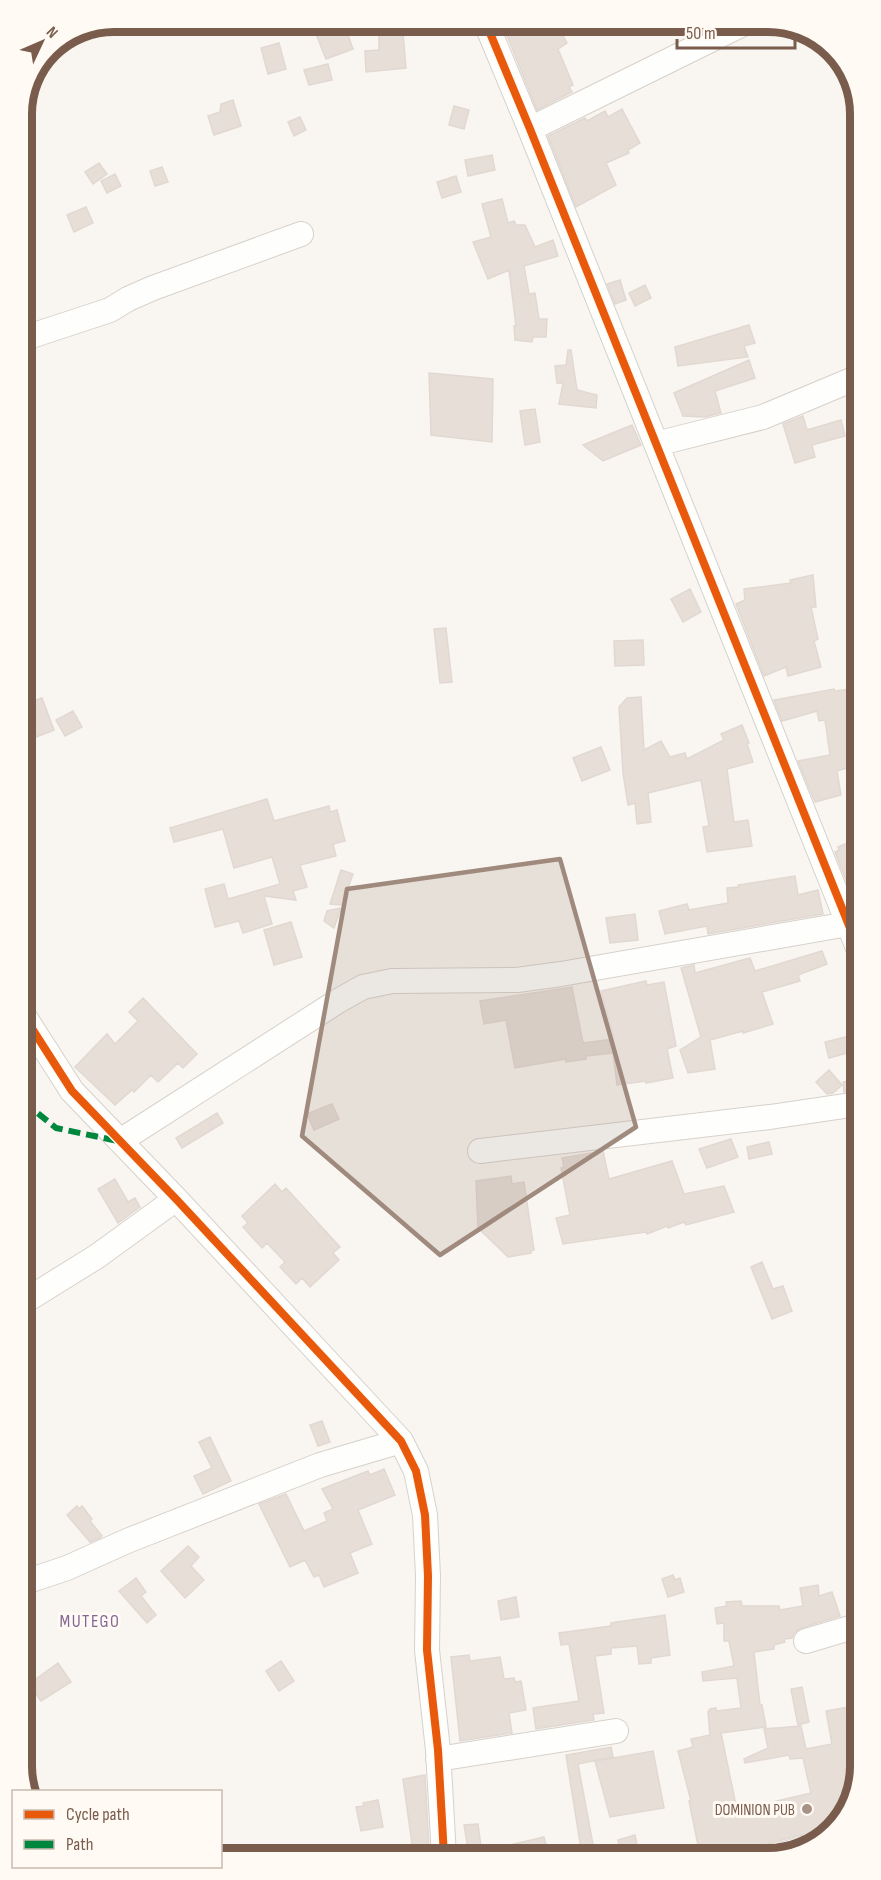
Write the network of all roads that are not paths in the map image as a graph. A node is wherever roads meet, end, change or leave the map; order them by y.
1 (489, 32) edge
2 (727, 32) edge
3 (530, 129) junction
4 (302, 234) dead end
5 (32, 336) edge
6 (850, 381) edge
7 (656, 444) junction
8 (848, 924) junction
9 (850, 929) edge
10 (31, 1028) edge
11 (850, 1105) edge
12 (120, 1142) junction
13 (480, 1151) dead end
14 (176, 1199) junction
15 (31, 1297) edge
16 (400, 1441) junction
17 (31, 1580) edge
18 (850, 1627) edge
19 (806, 1641) dead end
20 (616, 1731) dead end
21 (438, 1759) junction
22 (444, 1848) edge

1 - 3 street
2 - 3 street
3 - 7 street
4 - 5 street
6 - 7 street
7 - 8 street
8 - 9 street
8 - 12 street
10 - 12 street
11 - 13 street
12 - 14 street
14 - 15 street
14 - 16 street
16 - 17 street
16 - 21 street
18 - 19 street
20 - 21 street
21 - 22 street

